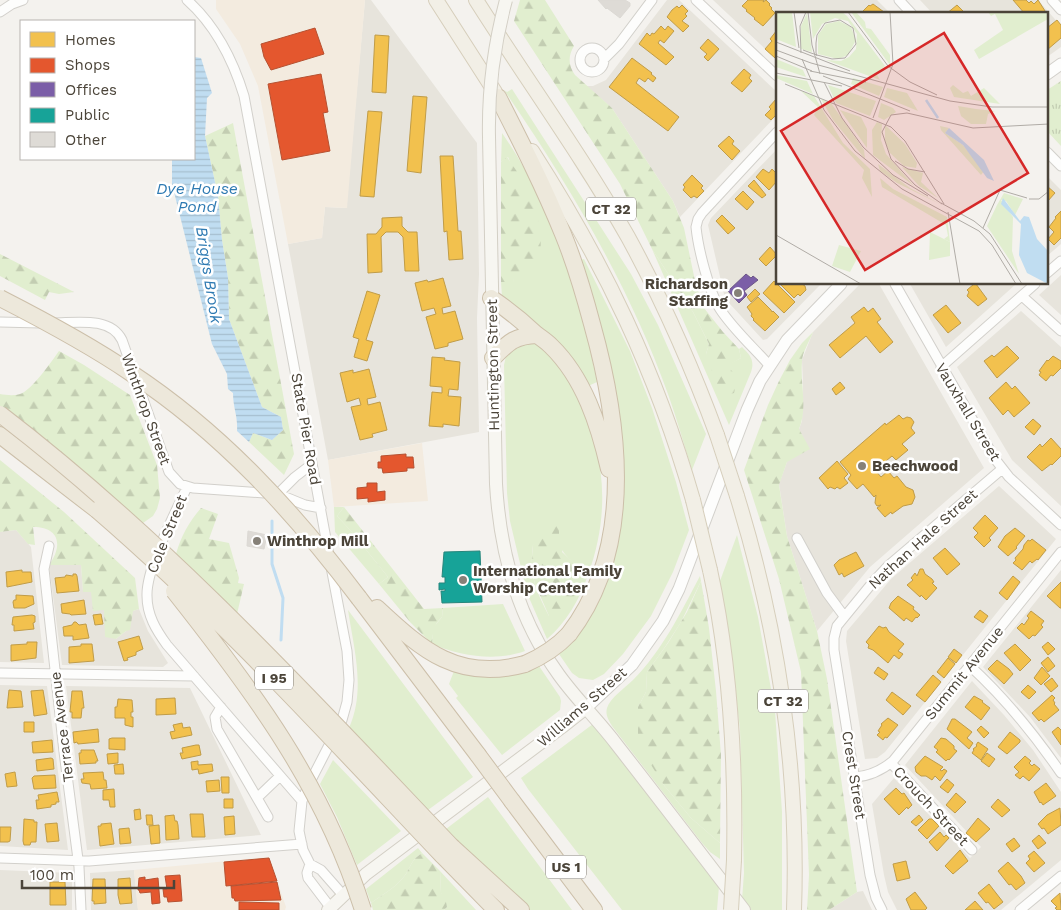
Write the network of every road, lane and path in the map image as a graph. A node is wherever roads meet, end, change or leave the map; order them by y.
1 (23, 0) edge
2 (187, 0) edge
3 (436, 0) edge
4 (476, 0) edge
5 (506, 0) edge
6 (652, 0) edge
7 (696, 0) edge
8 (899, 0) edge
9 (1052, 0) edge
10 (1061, 10) edge
11 (0, 12) edge
12 (910, 12) edge
13 (604, 59) dead end
14 (1061, 64) edge
15 (1048, 73) edge
16 (776, 75) edge
17 (498, 97) junction
18 (776, 133) edge
19 (1048, 153) edge
20 (1061, 166) edge
21 (1061, 261) edge
22 (1048, 272) edge
23 (840, 285) edge
24 (896, 285) edge
25 (1034, 285) edge
26 (1022, 296) junction
27 (0, 298) edge
28 (492, 298) junction
29 (0, 322) edge
30 (1061, 331) edge
31 (537, 335) junction
32 (493, 358) junction
33 (769, 365) junction
34 (941, 367) junction
35 (0, 414) edge
36 (0, 435) edge
37 (312, 464) junction
38 (1002, 468) junction
39 (187, 487) junction
40 (278, 494) junction
41 (615, 496) junction
42 (320, 508) junction
43 (97, 510) junction
44 (1061, 525) edge
45 (797, 538) dead end
46 (49, 546) dead end
47 (1061, 552) edge
48 (361, 596) junction
49 (844, 616) junction
50 (834, 638) joint
51 (970, 666) junction
52 (0, 673) edge
53 (55, 674) junction
54 (194, 676) junction
55 (221, 707) junction
56 (586, 708) junction
57 (891, 763) junction
58 (1061, 773) edge
59 (280, 776) junction
60 (854, 777) junction
61 (257, 798) junction
62 (302, 801) junction
63 (268, 817) dead end
64 (529, 823) junction
65 (302, 844) junction
66 (972, 850) dead end
67 (447, 851) junction
68 (0, 858) edge
69 (79, 861) junction
70 (310, 864) junction
71 (1061, 876) edge
72 (474, 888) junction
73 (342, 895) junction
74 (329, 909) edge
75 (81, 910) edge
76 (363, 910) edge
77 (486, 910) edge
78 (496, 910) edge
79 (521, 910) edge
80 (594, 910) edge
81 (605, 910) edge
82 (731, 910) edge
83 (744, 910) edge
84 (794, 910) edge
85 (882, 910) edge
86 (1020, 910) edge

1 - 11 street
2 - 37 street, State Pier Road
3 - 17 main road, CT 32
4 - 84 main road, CT 32, bridge
5 - 28 main road, Huntington Street, bridge
6 - 13 street
7 - 16 street
8 - 12 street
9 - 10 street
14 - 15 street
17 - 41 highway
17 - 82 main road, CT 32, bridge
18 - 33 street
19 - 20 street
21 - 22 street
23 - 33 street, Williams Street
24 - 34 street, Vauxhall Street
25 - 26 street
26 - 30 street
26 - 34 street
27 - 48 highway, bridge
28 - 31 highway
28 - 32 main road, Huntington Street
29 - 39 street, Winthrop Street
31 - 32 highway
31 - 41 highway
32 - 56 main road, Huntington Street
33 - 56 street, Williams Street
34 - 38 street, Vauxhall Street
35 - 67 highway, bridge
36 - 43 highway, I 95
37 - 40 street
37 - 42 street, State Pier Road
38 - 44 street, Vauxhall Street
38 - 49 street, Nathan Hale Street
39 - 40 street
39 - 54 street, Cole Street
40 - 42 street
41 - 48 highway, bridge
42 - 62 street, State Pier Road
43 - 67 highway, I 95, bridge
43 - 76 highway, bridge
45 - 49 street
46 - 53 street, Terrace Avenue
47 - 51 street, Summit Avenue
48 - 64 highway, bridge
49 - 50 street, Nathan Hale Street
50 - 60 street, Crest Street
51 - 57 street, Summit Avenue
51 - 58 street
52 - 53 street
53 - 54 street
53 - 69 street, Terrace Avenue
54 - 55 street, Cole Street
55 - 59 street, Cole Street
55 - 61 street
56 - 73 main road, Williams Street
56 - 83 main road, Huntington Street
57 - 60 street, Summit Avenue
57 - 66 street, Crouch Street
59 - 61 street
59 - 62 street, Cole Street
60 - 85 street, Crest Street
61 - 63 street
62 - 65 street, State Pier Road
64 - 80 highway
64 - 81 highway, US 1
65 - 69 street
65 - 70 street, State Pier Road
67 - 72 highway, I 95
67 - 79 highway
68 - 69 street
69 - 75 street, Terrace Avenue
70 - 73 street
70 - 74 street, State Pier Road
71 - 86 street
72 - 77 highway
72 - 78 highway, I 95
73 - 74 main road, Williams Street

